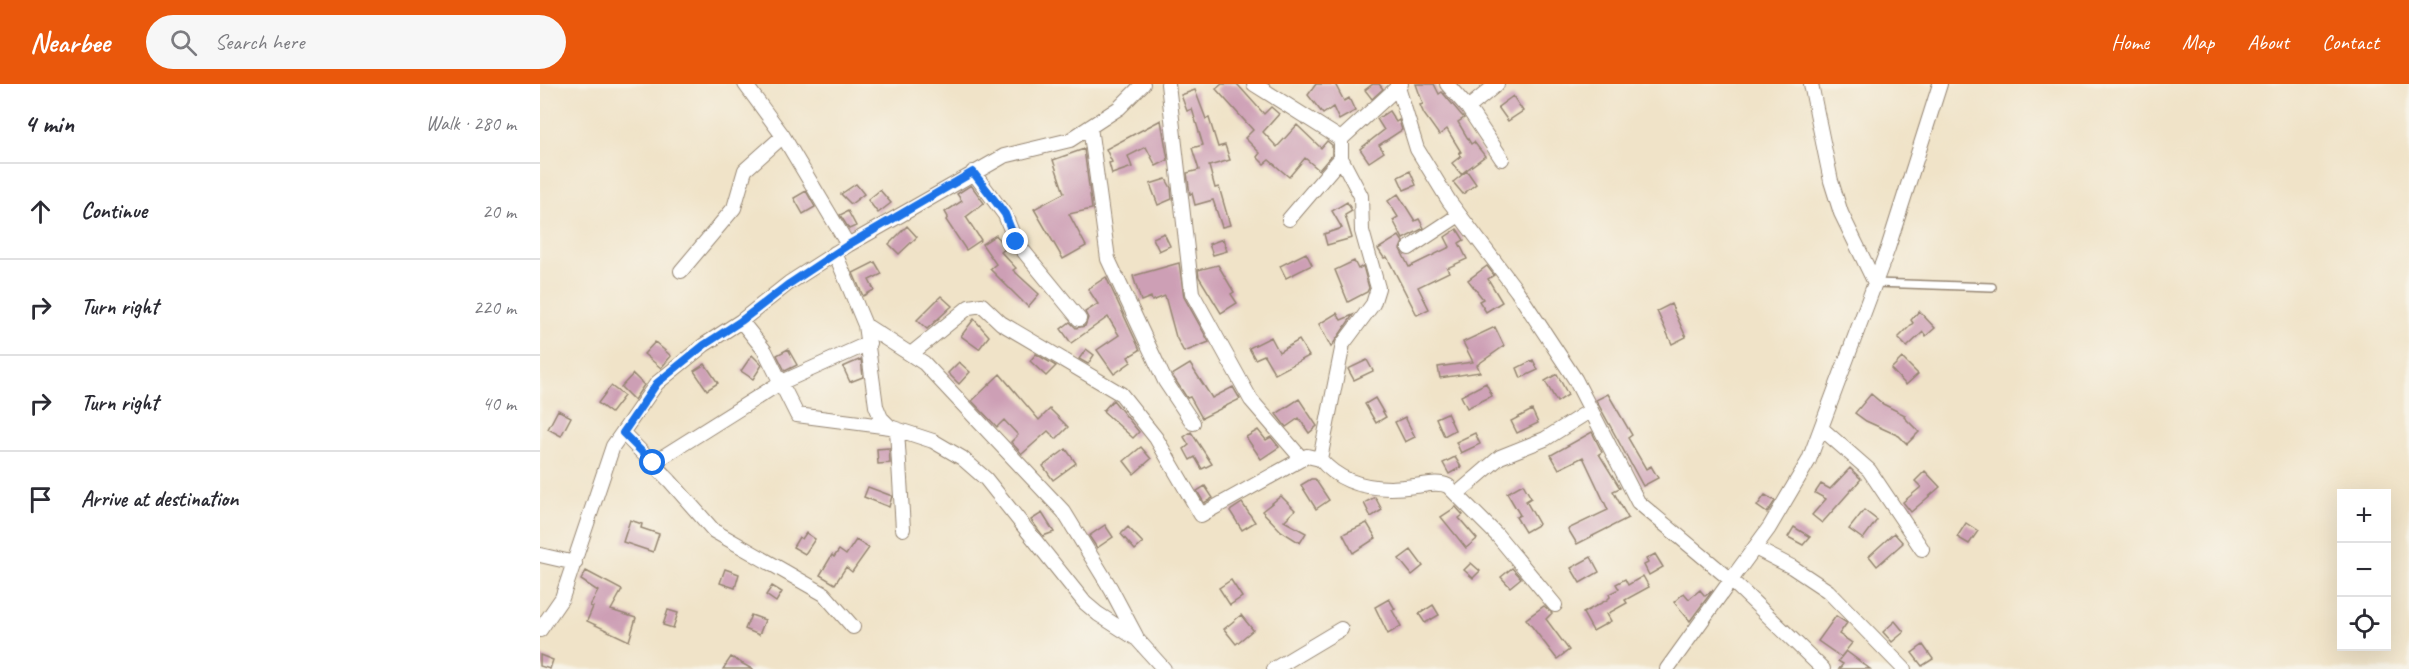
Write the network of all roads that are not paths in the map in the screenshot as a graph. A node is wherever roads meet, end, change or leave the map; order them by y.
1 (745, 84) edge
2 (1143, 84) edge
3 (1168, 84) edge
4 (1255, 84) edge
5 (1447, 84) edge
6 (1497, 84) edge
7 (1811, 84) edge
8 (1940, 84) edge
9 (1399, 85) edge
10 (1468, 108) junction
11 (1090, 127) junction
12 (783, 136) junction
13 (1341, 139) junction
14 (1341, 158) junction
15 (1502, 159) dead end
16 (973, 172) junction
17 (1459, 215) junction
18 (1289, 219) dead end
19 (848, 245) junction
20 (1409, 248) dead end
21 (835, 253) junction
22 (681, 271) dead end
23 (1875, 283) junction
24 (1992, 287) dead end
25 (1079, 319) dead end
26 (741, 321) junction
27 (865, 325) junction
28 (869, 342) junction
29 (911, 354) junction
30 (780, 383) junction
31 (1591, 410) junction
32 (1193, 423) dead end
33 (1821, 428) junction
34 (894, 429) junction
35 (623, 433) junction
36 (1302, 459) junction
37 (1320, 459) junction
38 (653, 463) junction
39 (1457, 494) junction
40 (903, 529) dead end
41 (1755, 548) junction
42 (1922, 549) dead end
43 (540, 555) edge
44 (575, 563) junction
45 (1731, 580) junction
46 (1555, 606) dead end
47 (854, 627) dead end
48 (1341, 629) dead end
49 (540, 630) edge
50 (1137, 639) junction
51 (1164, 669) edge
52 (1274, 669) edge
53 (1667, 669) edge
54 (1823, 669) edge
55 (1904, 669) edge

1 - 12 street
2 - 11 street
3 - 36 street
4 - 13 street
5 - 10 street
6 - 10 street
7 - 23 street
8 - 23 street
9 - 13 street
9 - 17 street
10 - 15 street
11 - 16 street
11 - 32 street
12 - 19 street
12 - 22 street
13 - 14 street
14 - 18 street
14 - 37 street
16 - 19 street
16 - 25 street
17 - 20 street
17 - 31 street
19 - 21 street
21 - 26 street
21 - 27 street
23 - 24 lane
23 - 33 street
26 - 30 street
26 - 35 street
27 - 28 street
27 - 29 street
28 - 30 street
28 - 34 street
29 - 36 street
29 - 50 street
30 - 34 street
30 - 38 street
31 - 39 street
31 - 45 street
33 - 41 street
33 - 42 street
34 - 40 street
34 - 50 street
35 - 38 street
35 - 44 street
36 - 37 street
37 - 39 street
38 - 47 street
39 - 46 street
41 - 45 street
41 - 55 street
43 - 44 street
44 - 49 street
45 - 53 street
45 - 54 street
48 - 52 street
50 - 51 street

